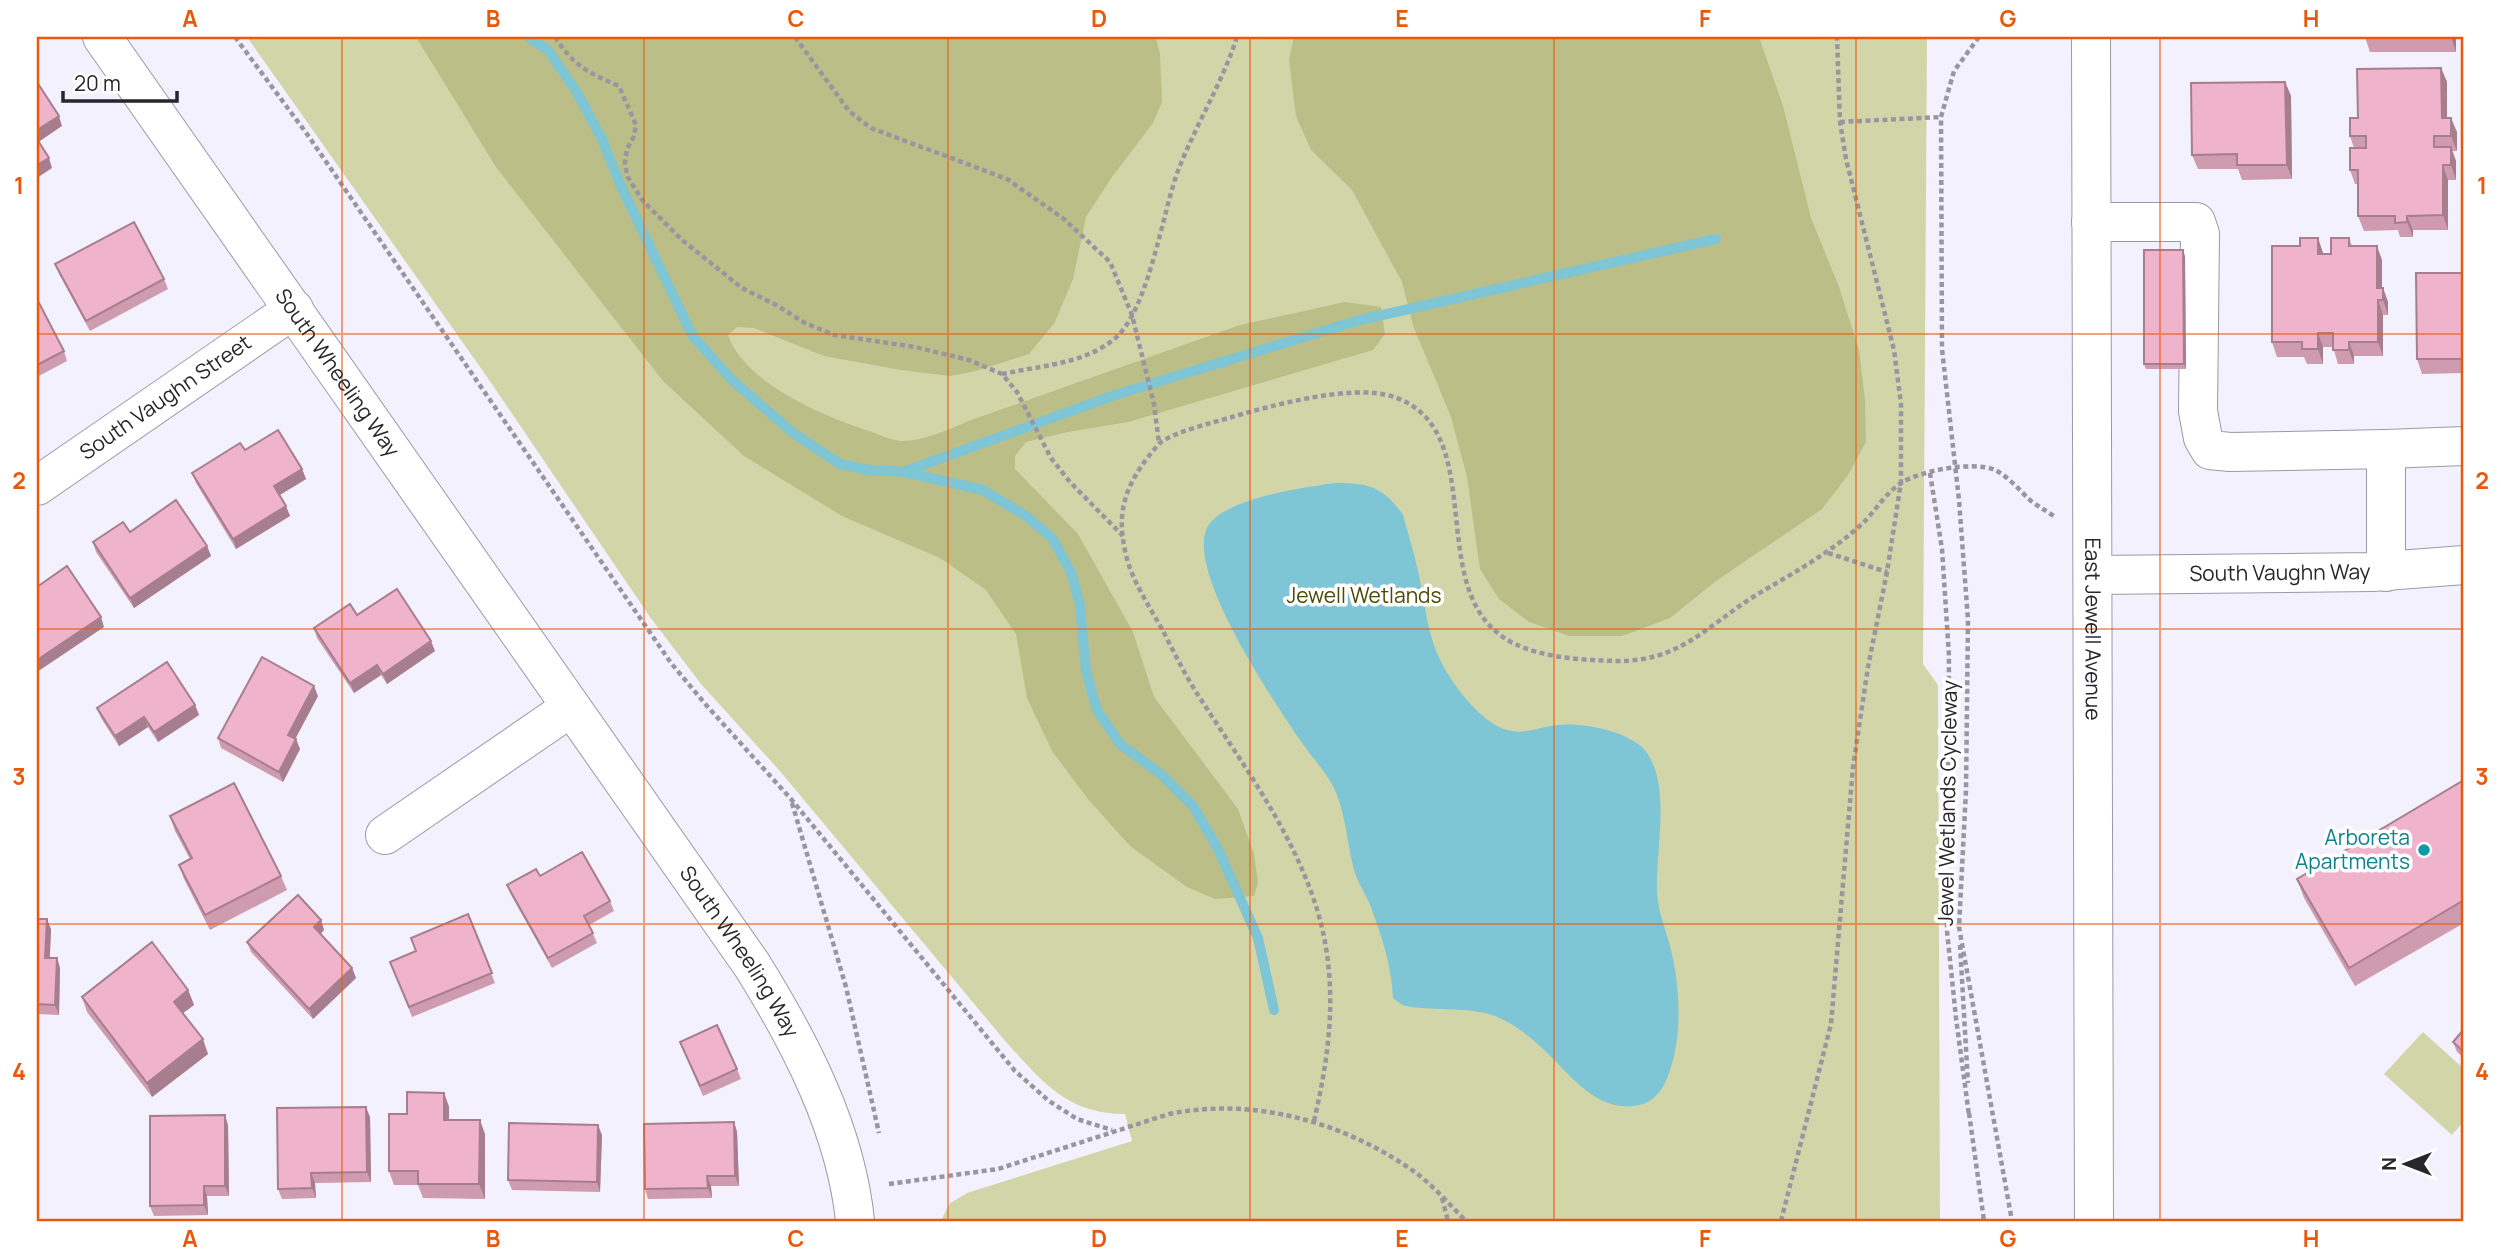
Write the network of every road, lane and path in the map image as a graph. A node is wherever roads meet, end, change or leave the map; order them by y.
1 (102, 37) edge
2 (235, 37) edge
3 (555, 37) edge
4 (795, 37) edge
5 (1237, 37) edge
6 (1837, 37) edge
7 (1979, 37) edge
8 (2091, 37) edge
9 (1941, 117) junction
10 (1840, 122) junction
11 (2091, 222) junction
12 (294, 309) junction
13 (1132, 315) junction
14 (1002, 373) junction
15 (1159, 443) junction
16 (2464, 446) edge
17 (2386, 449) junction
18 (1955, 466) junction
19 (1930, 473) junction
20 (1901, 482) junction
21 (37, 486) edge
22 (2059, 519) dead end
23 (1123, 537) junction
24 (1827, 552) junction
25 (2464, 565) edge
26 (1887, 572) junction
27 (2386, 572) junction
28 (2094, 575) junction
29 (570, 708) junction
30 (791, 799) junction
31 (385, 835) dead end
32 (1959, 927) junction
33 (1969, 1115) junction
34 (1314, 1122) junction
35 (1112, 1130) junction
36 (880, 1139) dead end
37 (890, 1173) dead end
38 (893, 1184) junction
39 (1442, 1197) junction
40 (852, 1203) edge
41 (1448, 1221) edge
42 (1466, 1221) edge
43 (1781, 1221) edge
44 (1984, 1221) edge
45 (2012, 1221) edge
46 (2094, 1221) edge

1 - 12 street, South Wheeling Way
2 - 30 path
3 - 14 path
4 - 13 path
5 - 13 path
6 - 10 path
7 - 9 path, Jewel Wetlands Cycleway
8 - 11 street, East Jewell Avenue
9 - 10 path
9 - 18 path, Jewel Wetlands Cycleway
10 - 20 path
11 - 17 street
11 - 28 street, East Jewell Avenue
12 - 21 street, South Vaughn Street
12 - 29 street, South Wheeling Way
13 - 14 path
13 - 15 path
14 - 23 path
15 - 23 path
15 - 24 path
16 - 17 street
17 - 27 street
18 - 19 path
18 - 22 path
18 - 32 path, Jewel Wetlands Cycleway
19 - 20 path
19 - 33 path
20 - 24 path
20 - 26 path
23 - 34 path
24 - 26 path
25 - 27 street, South Vaughn Way
26 - 43 path
27 - 28 street, South Vaughn Way
28 - 46 street, East Jewell Avenue
29 - 31 street
29 - 40 street, South Wheeling Way
30 - 35 path
30 - 36 path
32 - 33 path
32 - 45 path, Jewel Wetlands Cycleway
33 - 44 path
34 - 35 path
34 - 39 path
35 - 38 path
37 - 38 path
38 - 40 path
39 - 41 path
39 - 42 path

